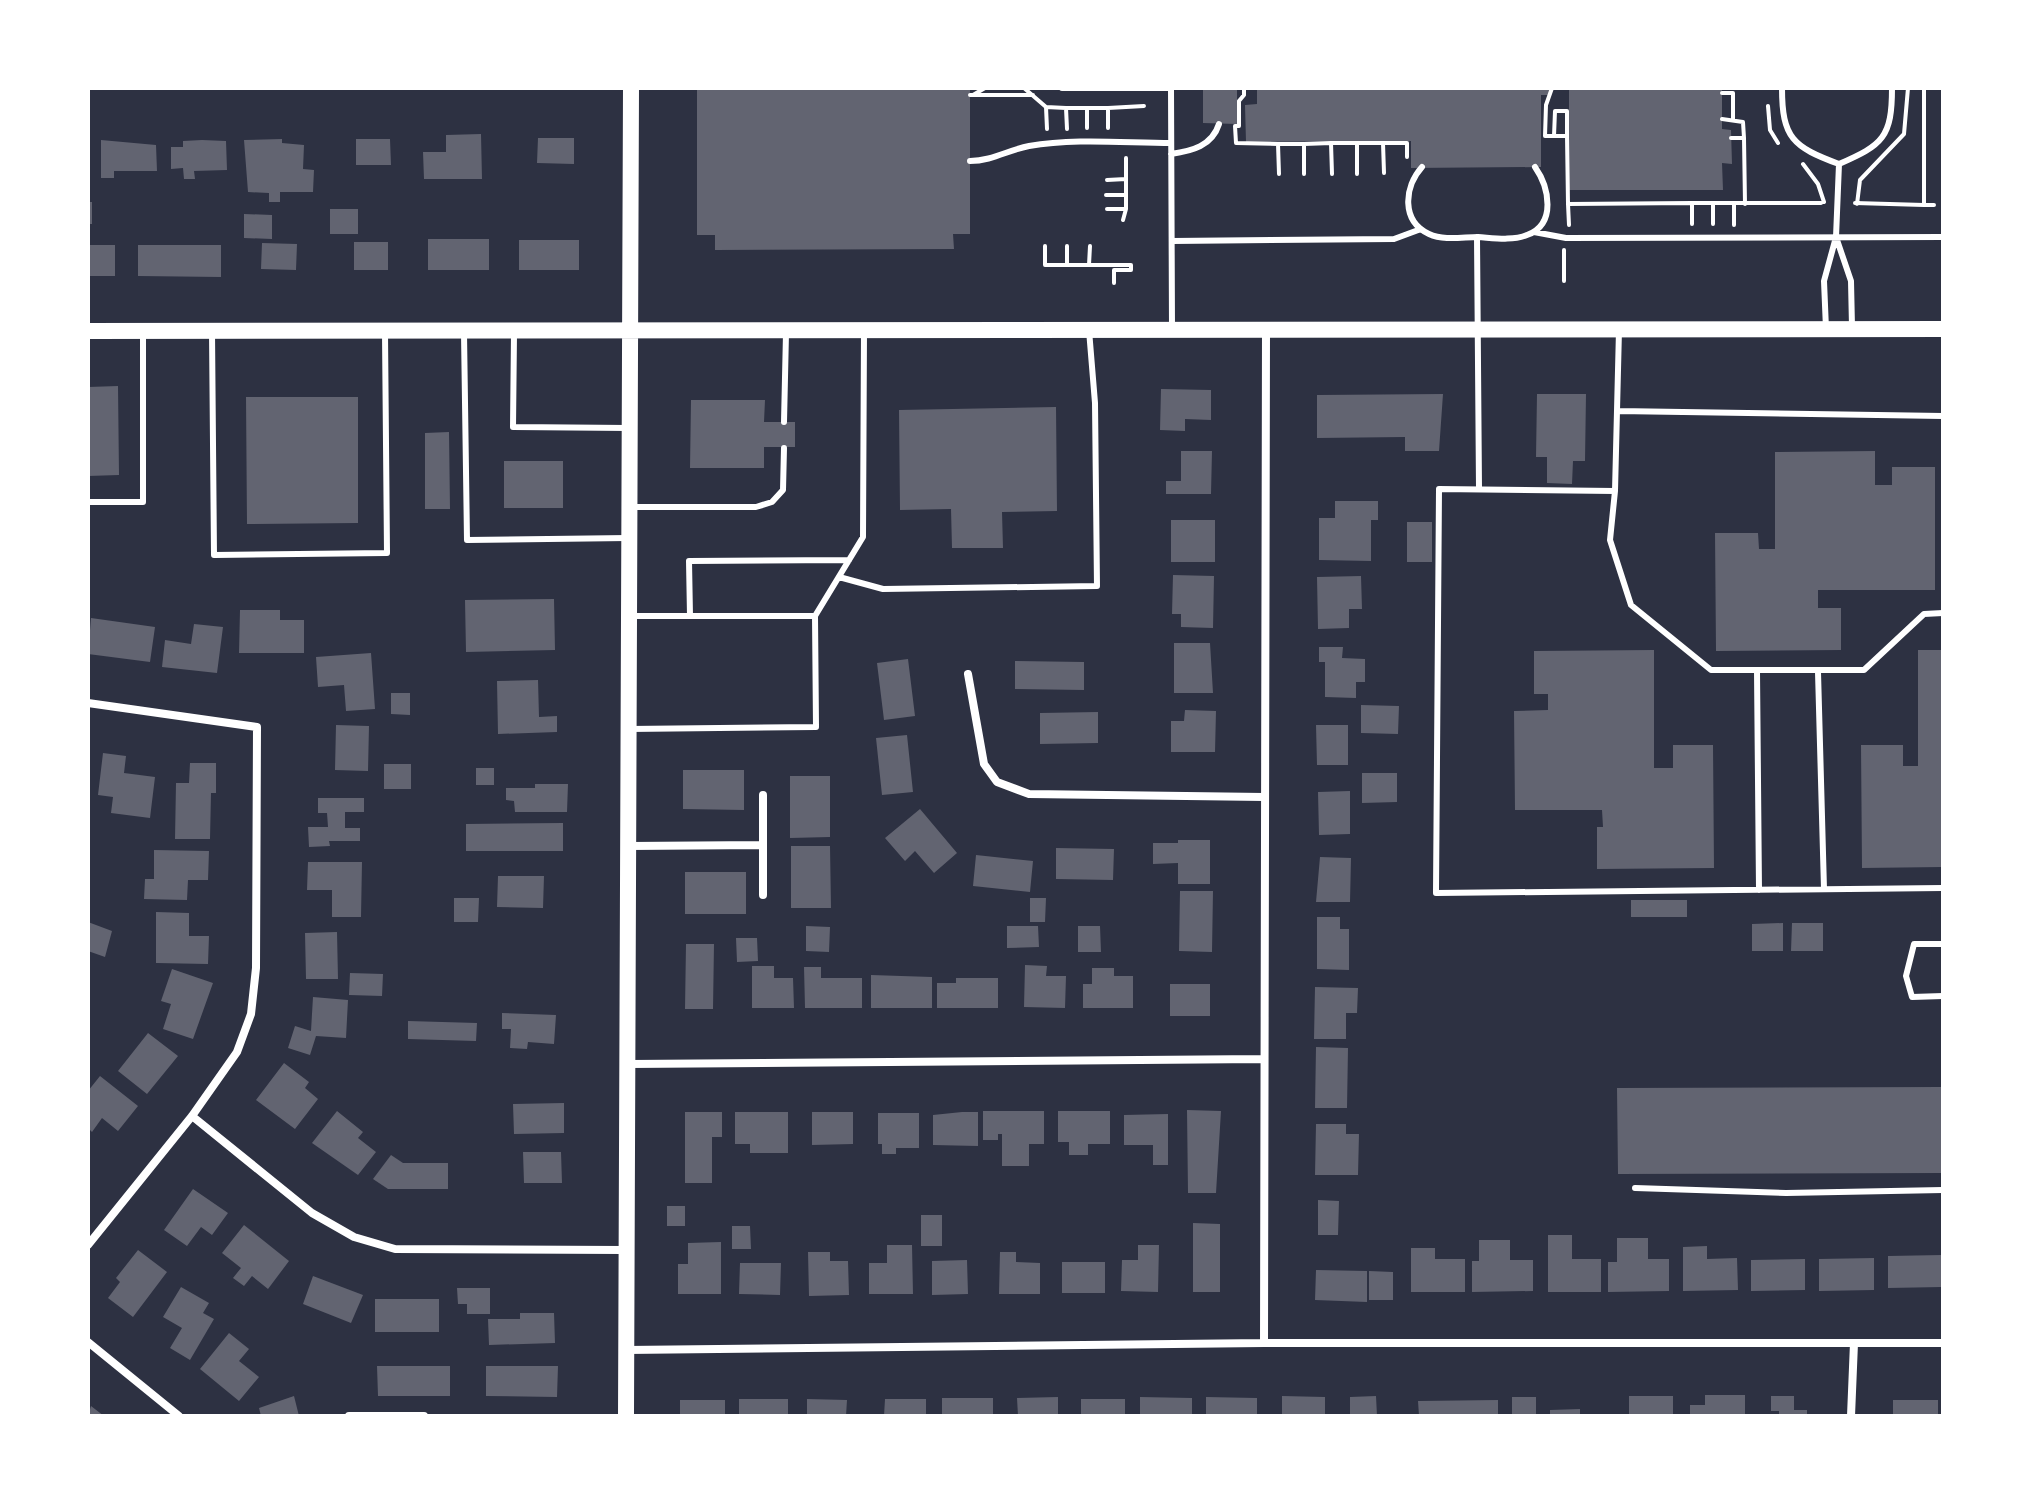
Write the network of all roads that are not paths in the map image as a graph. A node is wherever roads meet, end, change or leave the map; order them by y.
1 (631, 88) edge
2 (1062, 88) edge
3 (1093, 88) edge
4 (1172, 88) edge
5 (1782, 88) edge
6 (1892, 88) edge
7 (1219, 124) dead end
8 (1171, 143) junction
9 (1171, 154) junction
10 (970, 161) dead end
11 (1839, 164) junction
12 (1422, 167) dead end
13 (1535, 167) dead end
14 (1421, 229) junction
15 (1534, 232) junction
16 (1477, 237) junction
17 (1836, 237) junction
18 (1943, 237) edge
19 (1172, 241) junction
20 (514, 328) junction
21 (385, 329) junction
22 (464, 329) junction
23 (1266, 329) junction
24 (1476, 329) junction
25 (1619, 329) junction
26 (1826, 329) junction
27 (1852, 329) junction
28 (1943, 329) edge
29 (1089, 330) junction
30 (1172, 330) junction
31 (88, 331) edge
32 (143, 331) junction
33 (212, 331) junction
34 (786, 332) junction
35 (864, 332) junction
36 (629, 333) junction
37 (1618, 411) junction
38 (1943, 416) edge
39 (784, 422) dead end
40 (628, 428) junction
41 (784, 448) dead end
42 (1479, 488) junction
43 (1615, 491) junction
44 (88, 502) edge
45 (628, 507) junction
46 (628, 538) junction
47 (849, 560) junction
48 (839, 577) junction
49 (1943, 613) edge
50 (629, 616) junction
51 (690, 616) junction
52 (815, 616) junction
53 (1757, 671) junction
54 (1818, 672) junction
55 (968, 674) dead end
56 (88, 703) edge
57 (629, 729) junction
58 (763, 795) dead end
59 (1264, 797) junction
60 (763, 845) junction
61 (629, 846) junction
62 (1943, 888) edge
63 (1824, 889) junction
64 (1759, 890) junction
65 (763, 895) dead end
66 (1943, 944) edge
67 (1943, 996) edge
68 (1263, 1059) junction
69 (629, 1064) junction
70 (192, 1116) junction
71 (1635, 1188) dead end
72 (1943, 1190) edge
73 (88, 1245) edge
74 (625, 1250) junction
75 (88, 1342) edge
76 (1264, 1343) junction
77 (1854, 1343) junction
78 (1943, 1343) edge
79 (626, 1350) junction
80 (179, 1416) edge
81 (349, 1416) edge
82 (424, 1416) edge
83 (626, 1416) edge
84 (1851, 1416) edge

1 - 36 main road
2 - 3 lane
3 - 4 lane
4 - 8 lane
5 - 11 lane
6 - 11 lane
7 - 9 lane
8 - 9 lane
8 - 10 lane
9 - 19 lane
11 - 17 lane
12 - 14 lane
13 - 15 lane
14 - 16 lane
14 - 19 lane
15 - 16 lane
15 - 17 lane
16 - 24 lane
17 - 18 lane
17 - 26 lane
17 - 27 lane
19 - 30 lane
20 - 22 main road
20 - 36 main road
20 - 40 lane
21 - 22 main road
21 - 33 main road
21 - 33 lane
22 - 46 lane
23 - 24 main road
23 - 30 main road
23 - 59 street
24 - 25 main road
24 - 42 lane
25 - 26 main road
25 - 37 lane
26 - 27 main road
27 - 28 main road
29 - 30 main road
29 - 35 main road
29 - 48 lane
31 - 32 main road
32 - 33 main road
32 - 44 lane
34 - 35 main road
34 - 36 main road
34 - 39 lane
35 - 47 lane
36 - 40 main road
37 - 38 lane
37 - 43 lane
40 - 45 main road
41 - 45 lane
42 - 43 lane
42 - 64 lane
43 - 53 lane
45 - 46 main road
46 - 50 main road
47 - 48 lane
47 - 51 lane
48 - 52 lane
49 - 54 lane
50 - 51 lane
50 - 57 main road
51 - 52 lane
52 - 57 lane
53 - 54 lane
53 - 64 lane
54 - 63 lane
55 - 59 street
56 - 70 street
57 - 61 main road
58 - 60 street
59 - 68 street
60 - 61 street
60 - 65 street
61 - 69 main road
62 - 63 lane
63 - 64 lane
66 - 67 lane
68 - 69 street
68 - 76 street
69 - 74 main road
70 - 73 street
70 - 74 street
71 - 72 lane
74 - 79 main road
75 - 80 street
76 - 77 street
76 - 79 street
77 - 78 street
77 - 84 street
79 - 83 main road
81 - 82 street

